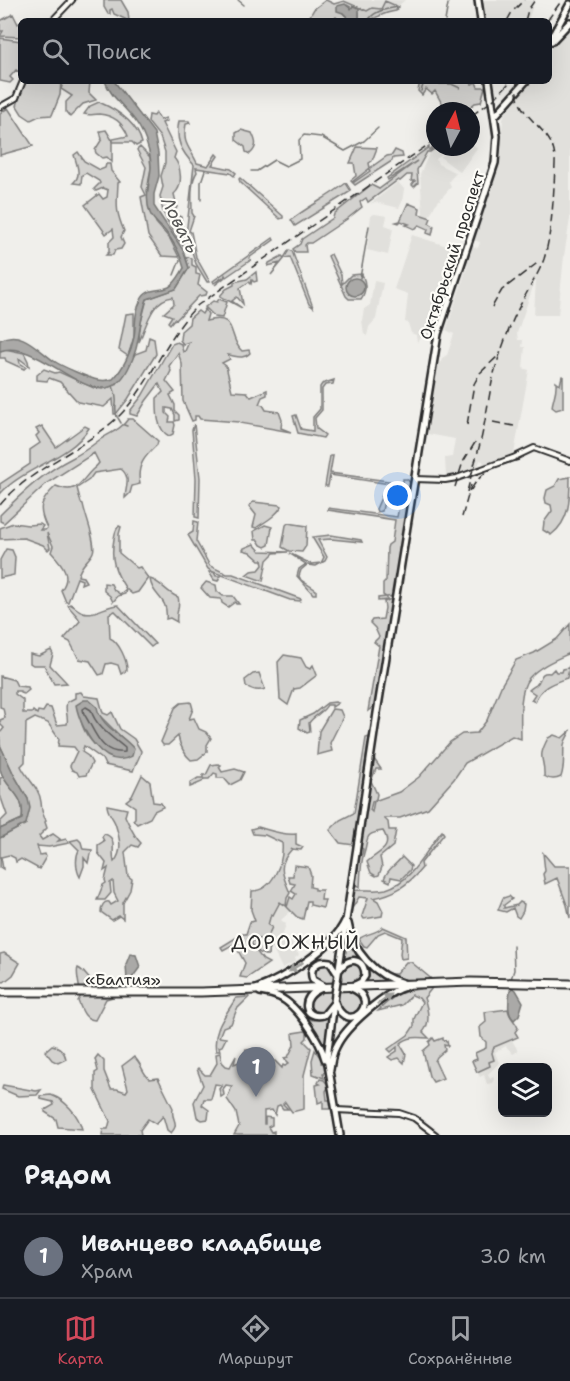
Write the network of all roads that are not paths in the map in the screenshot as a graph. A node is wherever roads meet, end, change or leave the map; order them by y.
1 (72, 0) edge
2 (478, 0) edge
3 (570, 4) edge
4 (54, 18) edge
5 (481, 18) edge
6 (570, 24) edge
7 (552, 38) edge
8 (552, 41) edge
9 (22, 84) edge
10 (490, 84) edge
11 (523, 84) edge
12 (0, 107) edge
13 (495, 116) junction
14 (570, 460) edge
15 (414, 479) junction
16 (348, 910) junction
17 (338, 977) junction
18 (420, 984) junction
19 (570, 984) edge
20 (326, 987) junction
21 (348, 987) junction
22 (246, 991) junction
23 (0, 992) edge
24 (334, 1000) junction
25 (328, 1066) junction
26 (330, 1078) junction
27 (336, 1110) junction
28 (340, 1135) edge
29 (436, 1135) edge

1 - 4 street
2 - 5 main road
3 - 7 main road
6 - 8 main road
9 - 12 street
10 - 13 main road, Октябрьский проспект
11 - 13 main road
13 - 15 main road, Октябрьский проспект
14 - 15 street
15 - 16 main road, Октябрьский проспект
16 - 17 main road, Октябрьский проспект
16 - 18 main road
16 -> 22 main road
17 - 20 main road
17 - 21 main road
17 - 24 main road, Октябрьский проспект, bridge
18 - 19 highway
18 - 21 highway
26 -> 18 main road
20 - 21 highway
20 - 22 highway, «Балтия»
20 - 24 main road
21 - 24 main road
22 - 23 highway, «Балтия»
22 - 25 main road
24 - 25 main road, Октябрьский проспект
25 - 26 main road
26 - 27 main road
27 - 28 main road
27 - 29 street

